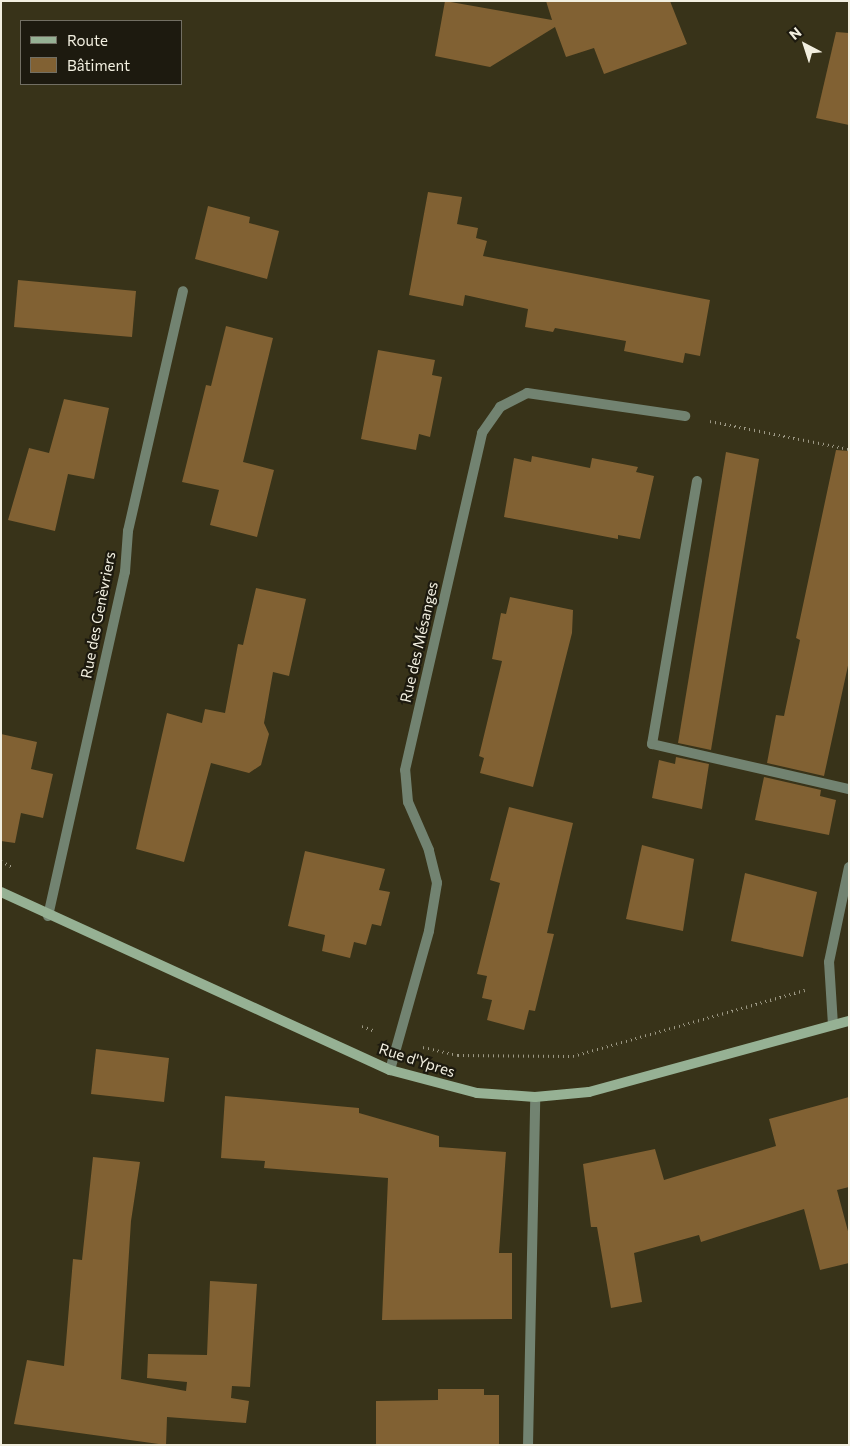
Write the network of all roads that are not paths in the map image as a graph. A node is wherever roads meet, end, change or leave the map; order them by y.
1 (183, 291) dead end
2 (685, 416) road end
3 (697, 481) dead end
4 (849, 789) edge
5 (849, 867) edge
6 (1, 892) edge
7 (48, 916) junction
8 (849, 1021) edge
9 (833, 1025) junction
10 (390, 1070) junction
11 (535, 1097) junction
12 (528, 1445) edge

1 - 7 street, Rue des Genèvriers
2 - 10 street, Rue des Mésanges
3 - 4 street
5 - 9 street
6 - 7 main road, Rue d'Ypres
7 - 10 main road, Rue d'Ypres
8 - 9 main road, Rue d'Ypres
9 - 11 main road, Rue d'Ypres
10 - 11 main road, Rue d'Ypres
11 - 12 street

